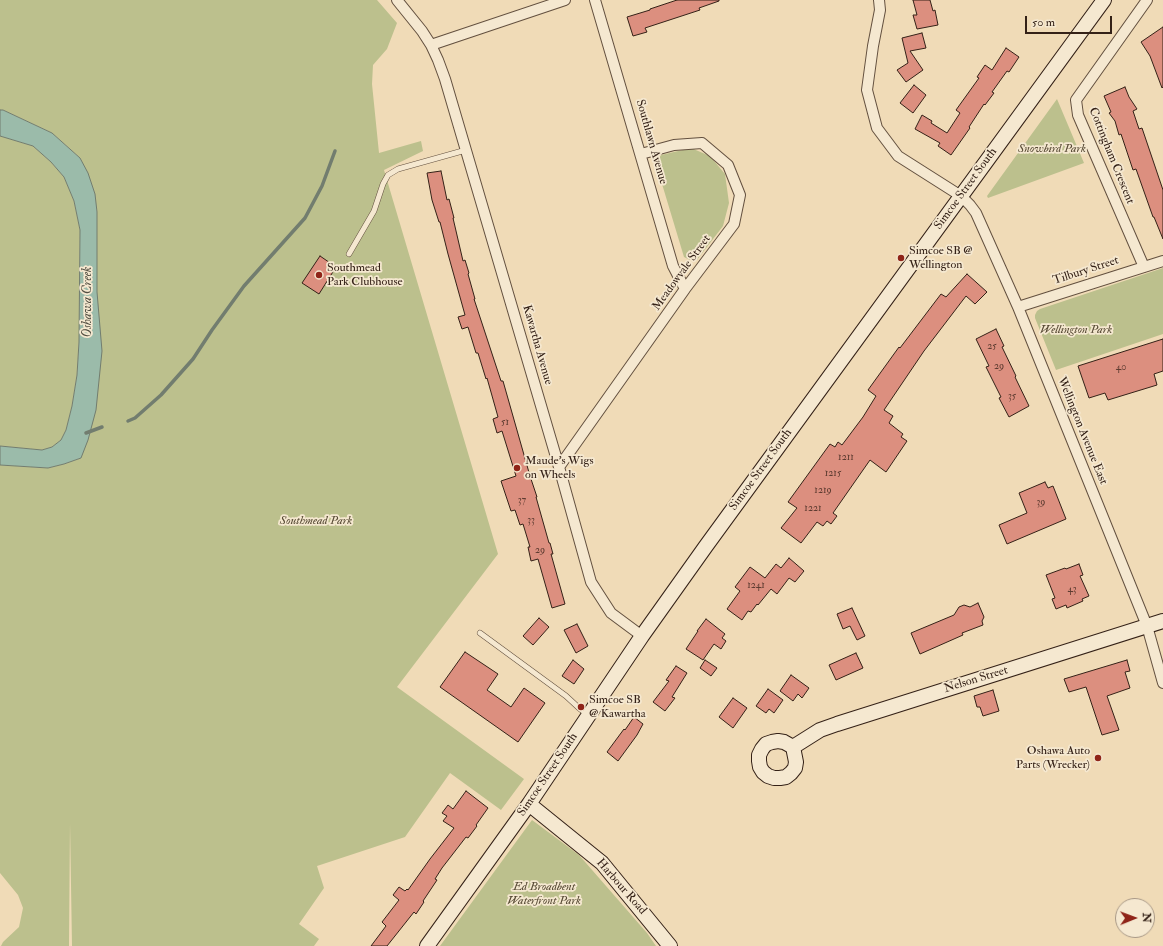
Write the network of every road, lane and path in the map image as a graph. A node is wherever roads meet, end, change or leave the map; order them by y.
1 (397, 0) edge
2 (565, 0) edge
3 (595, 0) edge
4 (879, 0) edge
5 (1104, 0) edge
6 (1147, 0) edge
7 (430, 45) junction
8 (466, 150) junction
9 (641, 154) junction
10 (961, 196) junction
11 (349, 254) dead end
12 (1163, 261) edge
13 (1144, 267) junction
14 (686, 289) junction
15 (1018, 307) junction
16 (559, 467) junction
17 (1163, 621) edge
18 (1147, 626) junction
19 (480, 632) dead end
20 (642, 636) junction
21 (1163, 683) edge
22 (588, 715) junction
23 (793, 747) dead end
24 (529, 804) junction
25 (428, 946) edge
26 (670, 946) edge

1 - 7 street, Kawartha Avenue
2 - 7 street
3 - 9 street, Southlawn Avenue
4 - 10 street, Wellington Avenue East
5 - 10 street, Simcoe Street South
6 - 13 street, Cottingham Crescent
7 - 8 street, Kawartha Avenue
8 - 11 lane
8 - 16 street, Kawartha Avenue
9 - 14 street, Southlawn Avenue
9 - 14 street, Meadowvale Street
10 - 15 street, Wellington Avenue East
10 - 20 street, Simcoe Street South
12 - 13 street, Tilbury Street
13 - 15 street, Tilbury Street
14 - 16 street, Meadowvale Street
15 - 18 street, Wellington Avenue East
16 - 20 street, Kawartha Avenue
17 - 18 street, Nelson Street
18 - 21 street, Wellington Avenue East
18 - 23 street, Nelson Street
19 - 22 lane
20 - 22 street, Simcoe Street South
22 - 24 street, Simcoe Street South
24 - 25 street, Simcoe Street South
24 - 26 street, Harbour Road

